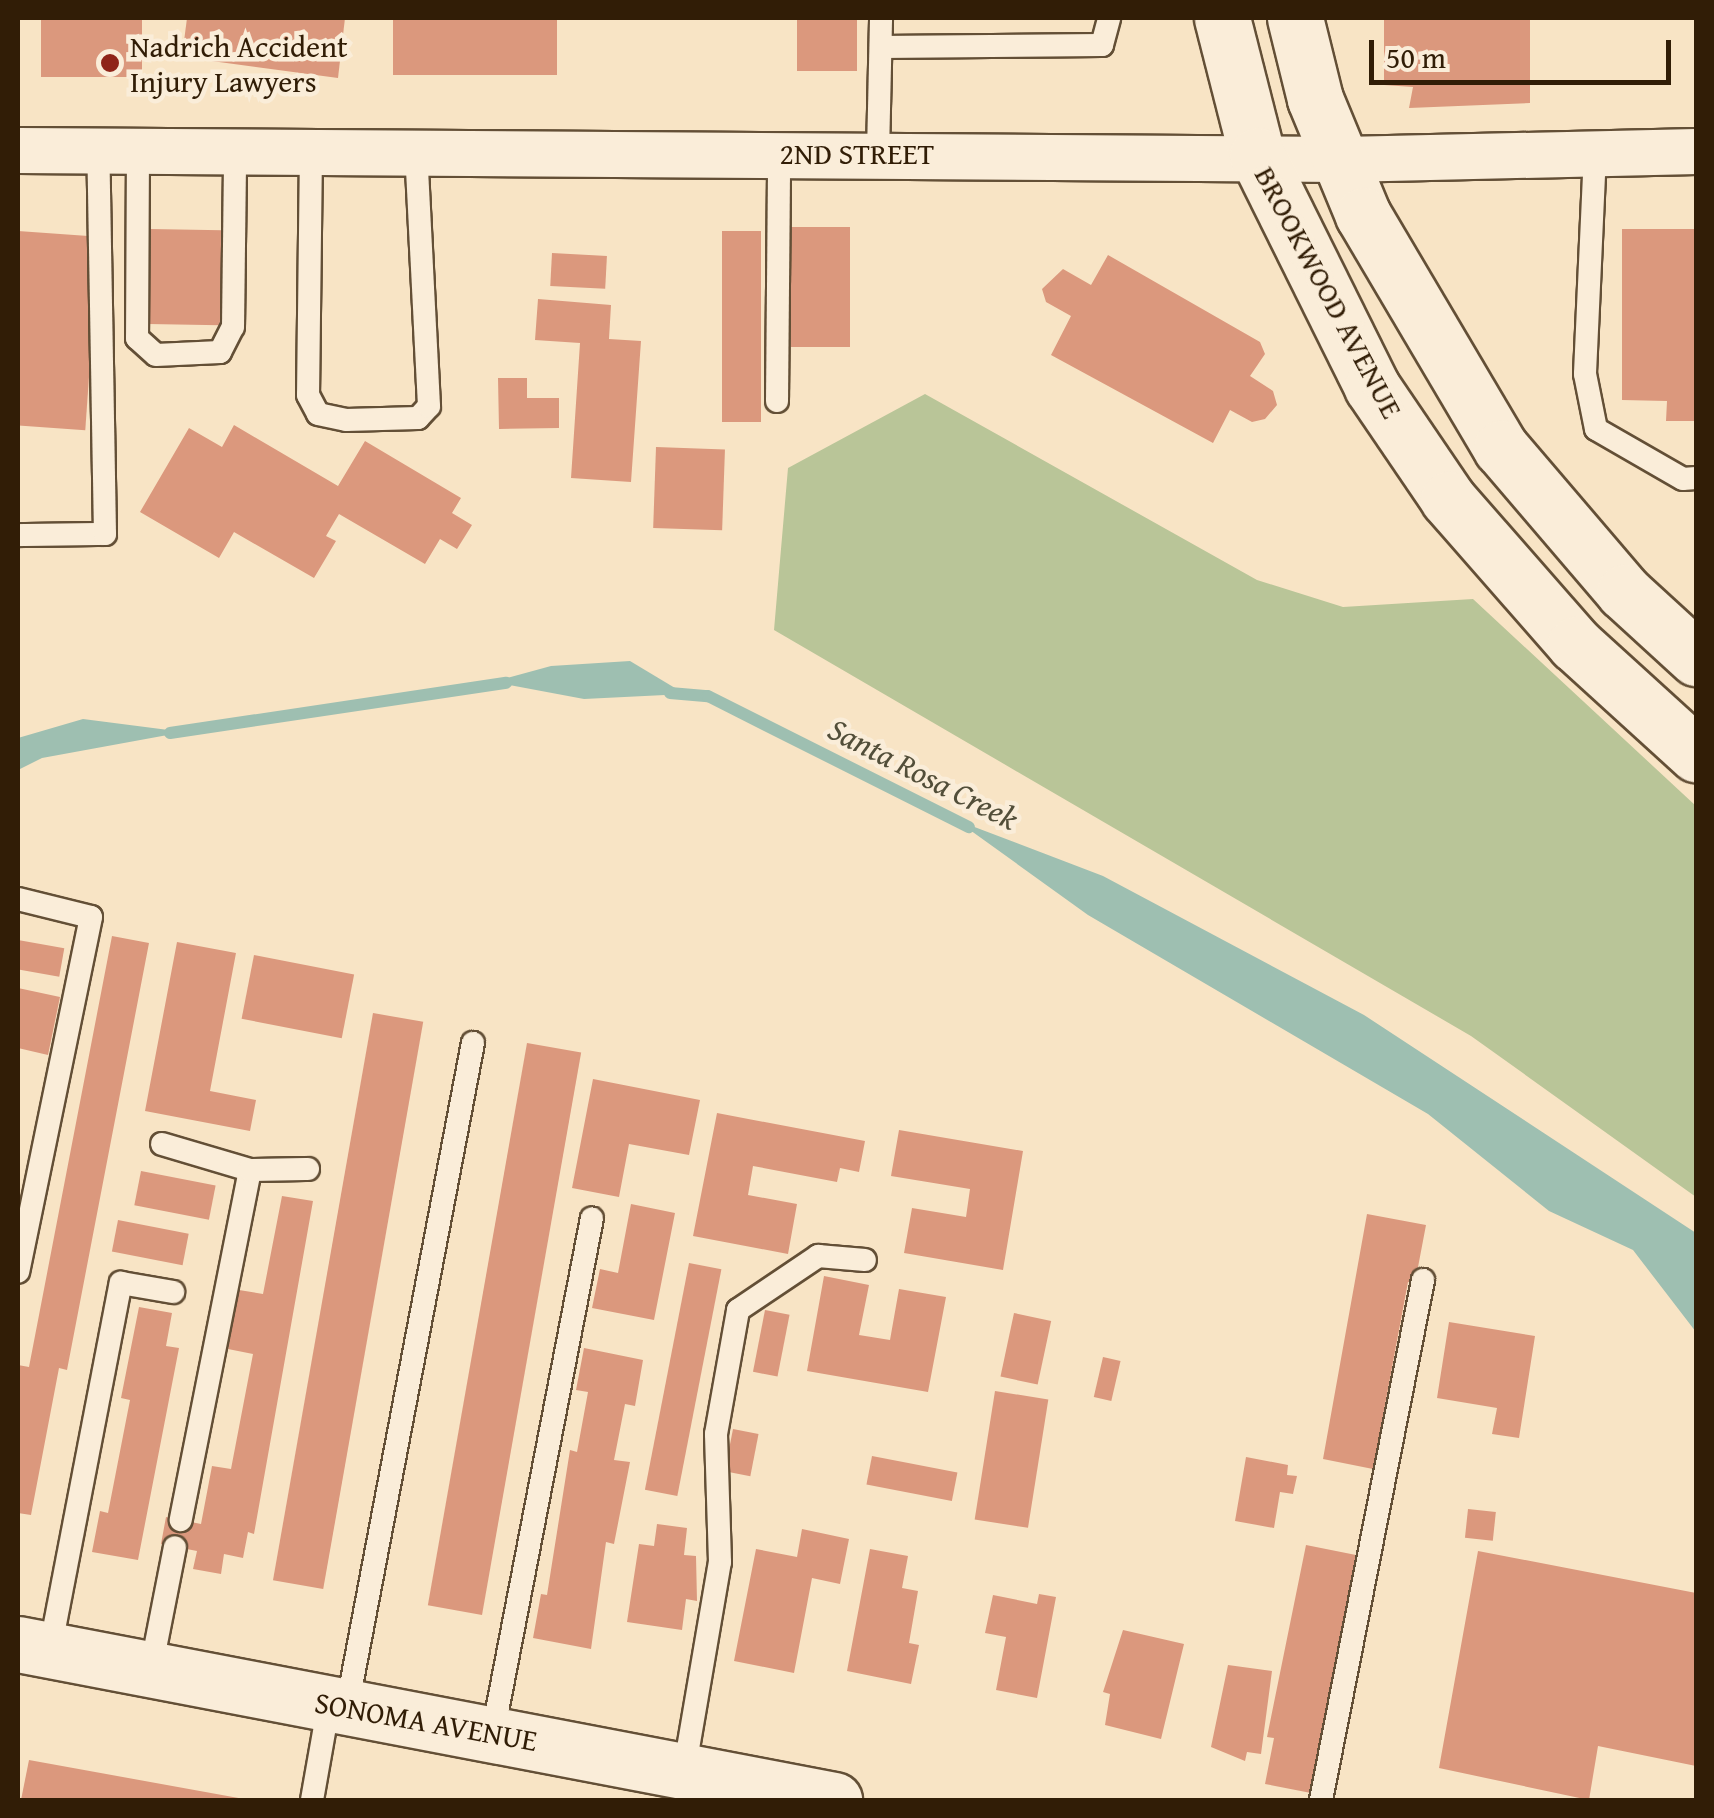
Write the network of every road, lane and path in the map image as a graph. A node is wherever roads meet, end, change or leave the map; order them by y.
1 (881, 18) edge
2 (1108, 18) edge
3 (1222, 18) edge
4 (1295, 18) edge
5 (881, 46) junction
6 (18, 150) edge
7 (118, 150) junction
8 (234, 151) junction
9 (1696, 151) edge
10 (311, 152) junction
11 (416, 152) junction
12 (778, 153) junction
13 (878, 153) junction
14 (1595, 153) junction
15 (1257, 156) junction
16 (1344, 159) junction
17 (777, 401) dead end
18 (1696, 478) edge
19 (18, 535) edge
20 (1696, 658) edge
21 (1696, 754) edge
22 (18, 899) edge
23 (473, 1043) dead end
24 (162, 1144) dead end
25 (308, 1169) dead end
26 (250, 1170) junction
27 (592, 1218) dead end
28 (866, 1260) dead end
29 (18, 1272) edge
30 (1422, 1280) dead end
31 (172, 1292) dead end
32 (181, 1520) dead end
33 (175, 1547) dead end
34 (34, 1647) edge
35 (151, 1669) junction
36 (338, 1706) junction
37 (494, 1732) junction
38 (684, 1772) junction
39 (748, 1793) edge
40 (312, 1800) edge
41 (834, 1800) edge
42 (1321, 1800) edge

1 - 5 lane
2 - 5 lane
3 - 15 street, BROOKWOOD AVENUE
4 - 16 street
5 - 13 lane
6 - 7 street, 2ND STREET
7 - 8 street, 2ND STREET
7 - 8 lane
7 - 19 lane
8 - 10 street, 2ND STREET
9 - 14 street, 2ND STREET
10 - 11 street, 2ND STREET
10 - 11 lane
11 - 12 street, 2ND STREET
12 - 13 street, 2ND STREET
12 - 17 lane
13 - 15 street, 2ND STREET
14 - 16 street, 2ND STREET
14 - 18 lane
15 - 16 street, 2ND STREET
15 - 21 street, BROOKWOOD AVENUE
16 - 20 street
22 - 29 lane
23 - 36 lane
24 - 26 lane
25 - 26 lane
26 - 32 lane
27 - 37 lane
28 - 38 lane
30 - 42 lane
31 - 34 lane
33 - 35 lane
34 - 35 street, SONOMA AVENUE
35 - 36 street, SONOMA AVENUE
36 - 37 street, SONOMA AVENUE
36 - 40 lane
37 - 38 street, SONOMA AVENUE
38 - 39 street, SONOMA AVENUE
39 - 41 street, SONOMA AVENUE

